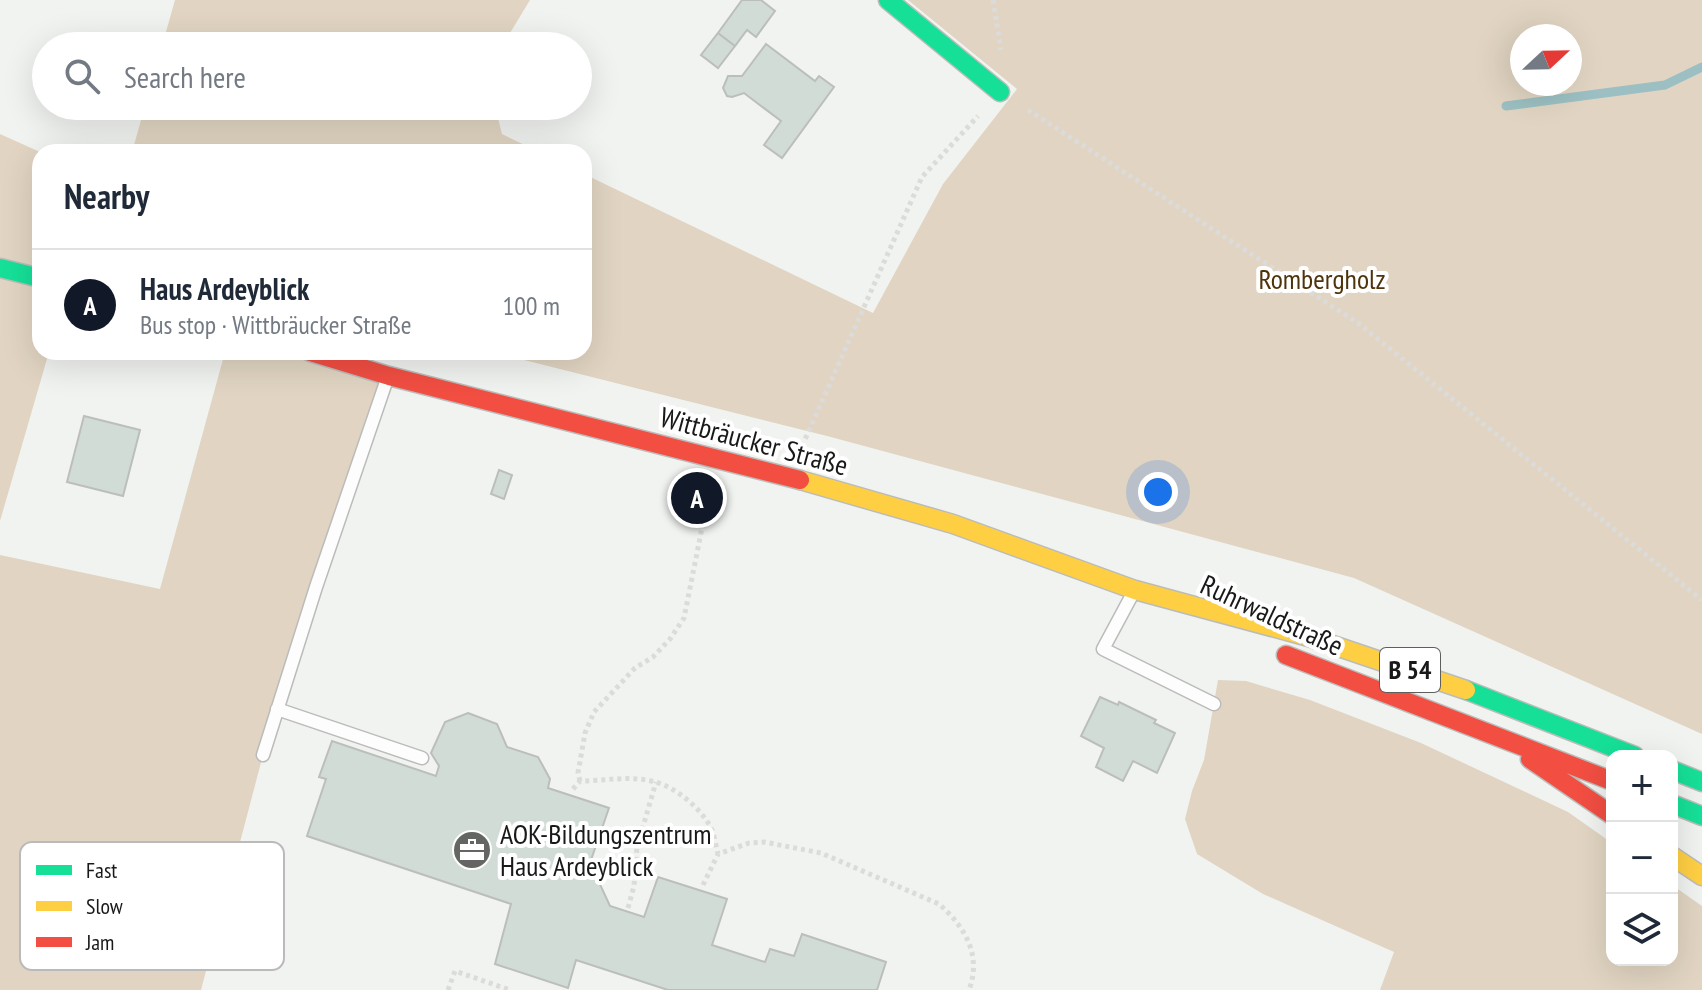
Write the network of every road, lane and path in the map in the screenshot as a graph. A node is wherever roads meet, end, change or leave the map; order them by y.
1 (888, 0) edge
2 (1000, 92) junction
3 (0, 268) edge
4 (32, 276) edge
5 (336, 360) edge
6 (389, 376) junction
7 (716, 458) junction
8 (788, 477) junction
9 (1135, 590) junction
10 (1702, 600) edge
11 (1178, 603) junction
12 (1250, 640) dead end
13 (1275, 650) dead end
14 (1214, 704) dead end
15 (277, 709) junction
16 (1496, 736) junction
17 (1620, 750) edge
18 (263, 755) dead end
19 (422, 758) dead end
20 (1678, 772) edge
21 (1606, 779) edge
22 (580, 781) junction
23 (656, 782) junction
24 (1702, 782) edge
25 (573, 789) dead end
26 (1678, 806) edge
27 (1606, 811) edge
28 (1702, 816) edge
29 (718, 854) junction
30 (1678, 860) edge
31 (1702, 876) edge
32 (703, 885) dead end
33 (628, 908) dead end
34 (448, 990) edge
35 (510, 990) edge
36 (969, 990) edge

1 - 2 main road
2 - 8 path
2 - 10 path
3 - 4 main road
5 - 6 main road, Wittbräucker Straße / B 54
6 - 7 main road, Wittbräucker Straße / B 54
6 - 15 lane
7 - 8 main road, Wittbräucker Straße / B 54
7 - 22 path
8 - 9 main road, Wittbräucker Straße / B 54
9 - 11 main road, Wittbräucker Straße / B 54
9 - 14 lane
11 - 12 main road, Ruhrwaldstraße / B 54
11 - 17 main road, Ruhrwaldstraße / B 54
13 - 16 main road, Ruhrwaldstraße / B 54
15 - 18 lane
15 - 19 lane
16 - 21 main road, Ruhrwaldstraße / B 54
16 - 27 main road
20 - 24 main road
22 - 23 path
22 - 25 path
23 - 29 path
23 - 33 path
26 - 28 main road
29 - 32 path
29 - 36 path
30 - 31 main road
34 - 35 path

